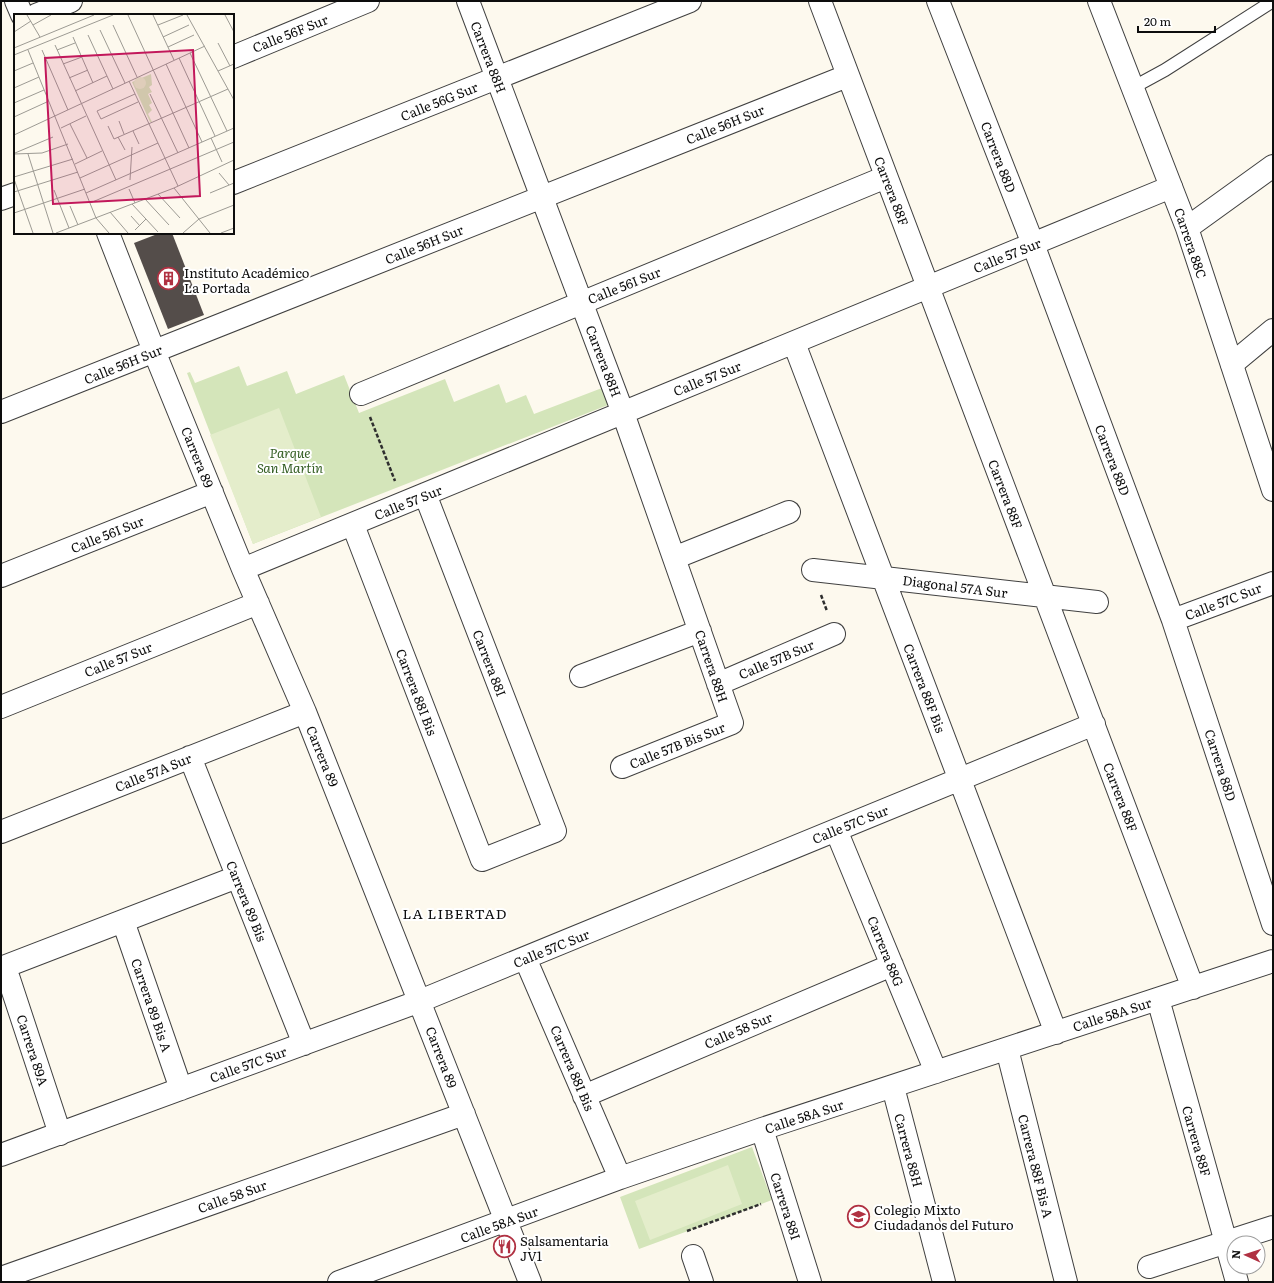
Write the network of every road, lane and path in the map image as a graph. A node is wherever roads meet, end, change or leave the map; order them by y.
1 (16, 1) edge
2 (70, 1) edge
3 (368, 1) edge
4 (468, 1) edge
5 (690, 1) edge
6 (820, 1) edge
7 (938, 1) edge
8 (1098, 1) edge
9 (1273, 1) edge
10 (22, 14) edge
11 (38, 14) edge
12 (234, 57) edge
13 (847, 76) junction
14 (497, 78) junction
15 (1132, 88) junction
16 (1273, 166) edge
17 (886, 177) junction
18 (234, 183) edge
19 (1171, 187) junction
20 (14, 194) edge
21 (541, 197) junction
22 (1, 199) edge
23 (1187, 228) junction
24 (108, 234) edge
25 (1033, 244) junction
26 (928, 287) junction
27 (582, 303) junction
28 (1273, 330) edge
29 (794, 343) junction
30 (154, 351) junction
31 (1232, 364) junction
32 (361, 394) joint
33 (1, 412) edge
34 (623, 413) junction
35 (1272, 482) edge
36 (212, 492) junction
37 (425, 494) junction
38 (403, 503) junction
39 (789, 512) dead end
40 (353, 525) junction
41 (674, 558) junction
42 (243, 570) junction
43 (813, 570) joint
44 (1, 576) edge
45 (883, 578) junction
46 (1273, 582) edge
47 (1045, 597) junction
48 (258, 602) junction
49 (1097, 602) dead end
50 (1173, 620) junction
51 (700, 631) junction
52 (834, 634) joint
53 (581, 676) dead end
54 (718, 684) junction
55 (1, 706) edge
56 (305, 712) junction
57 (732, 723) joint
58 (1094, 724) junction
59 (190, 757) junction
60 (622, 768) dead end
61 (959, 779) junction
62 (836, 830) junction
63 (1, 832) edge
64 (482, 860) joint
65 (238, 878) junction
66 (123, 921) junction
67 (1273, 924) edge
68 (525, 958) junction
69 (1273, 961) edge
70 (892, 965) junction
71 (3, 967) edge
72 (1193, 988) junction
73 (1158, 999) junction
74 (420, 1001) junction
75 (1056, 1033) junction
76 (304, 1044) junction
77 (1007, 1049) junction
78 (936, 1072) junction
79 (893, 1087) junction
80 (182, 1089) junction
81 (584, 1096) junction
82 (464, 1114) junction
83 (762, 1130) junction
84 (60, 1134) junction
85 (1, 1155) edge
86 (620, 1178) junction
87 (783, 1196) junction
88 (506, 1222) junction
89 (1273, 1227) edge
90 (683, 1232) dead end
91 (1248, 1235) edge
92 (1226, 1242) joint
93 (693, 1256) dead end
94 (1149, 1267) dead end
95 (381, 1275) edge
96 (1, 1278) edge
97 (339, 1282) edge
98 (530, 1282) edge
99 (702, 1282) edge
100 (810, 1282) edge
101 (944, 1282) edge
102 (1066, 1282) edge

1 - 10 street
2 - 11 street
3 - 12 street, Calle 56F Sur
4 - 14 street, Carrera 88H
5 - 14 street, Calle 56G Sur
6 - 13 street, Carrera 88F
7 - 25 street, Carrera 88D
8 - 15 street, Carrera 88C
9 - 15 lane
13 - 17 street, Carrera 88F
13 - 21 street, Calle 56H Sur
14 - 18 street, Calle 56G Sur
14 - 21 street, Carrera 88H
15 - 19 street, Carrera 88C
16 - 23 street
17 - 26 street, Carrera 88F
17 - 27 street, Calle 56I Sur
19 - 23 street, Carrera 88C
19 - 25 street, Calle 57 Sur
20 - 22 street
21 - 27 street, Carrera 88H
21 - 30 street, Calle 56H Sur
23 - 31 street, Carrera 88C
24 - 30 street, Carrera 89
25 - 26 street, Calle 57 Sur
25 - 50 street, Carrera 88D
26 - 29 street, Calle 57 Sur
26 - 47 street, Carrera 88F
27 - 32 street, Calle 56I Sur
27 - 34 street, Carrera 88H
28 - 31 street
29 - 34 street, Calle 57 Sur
29 - 45 street, Carrera 88F Bis
30 - 33 street, Calle 56H Sur
30 - 36 street, Carrera 89
31 - 35 street, Carrera 88C
32 - 38 path
34 - 37 street, Calle 57 Sur
34 - 41 street, Carrera 88H
36 - 42 street, Carrera 89
36 - 44 street, Calle 56I Sur
37 - 38 street, Calle 57 Sur
37 - 64 street, Carrera 88I
38 - 40 street, Calle 57 Sur
39 - 41 street
40 - 42 street, Calle 57 Sur
40 - 64 street, Carrera 88I Bis
41 - 51 street, Carrera 88H
42 - 48 street, Carrera 89
43 - 45 street, Diagonal 57A Sur
43 - 52 path
45 - 47 street, Diagonal 57A Sur
45 - 61 street, Carrera 88F Bis
46 - 50 street, Calle 57C Sur
47 - 49 street, Diagonal 57A Sur
47 - 58 street, Carrera 88F
48 - 55 street, Calle 57 Sur
48 - 56 street, Carrera 89
50 - 67 street, Carrera 88D
51 - 53 street
51 - 54 street, Carrera 88H
52 - 54 street, Calle 57B Sur
54 - 57 street, Carrera 88H
56 - 59 street, Calle 57A Sur
56 - 74 street, Carrera 89
57 - 60 street, Calle 57B Bis Sur
58 - 61 street, Calle 57C Sur
58 - 72 street, Carrera 88F
59 - 63 street, Calle 57A Sur
59 - 65 street, Carrera 89 Bis
61 - 62 street, Calle 57C Sur
61 - 75 street, Carrera 88F Bis
62 - 68 street, Calle 57C Sur
62 - 70 street, Carrera 88G
65 - 66 street
65 - 76 street, Carrera 89 Bis
66 - 71 street
66 - 80 street, Carrera 89 Bis A
68 - 74 street, Calle 57C Sur
68 - 81 street, Carrera 88I Bis
69 - 72 street, Calle 58A Sur
70 - 78 street, Carrera 88G
70 - 81 street, Calle 58 Sur
71 - 84 street, Carrera 89A
72 - 73 street, Calle 58A Sur
73 - 75 street, Calle 58A Sur
73 - 92 street, Carrera 88F
74 - 76 street, Calle 57C Sur
74 - 82 street, Carrera 89
75 - 77 street, Calle 58A Sur
76 - 80 street, Calle 57C Sur
77 - 78 street, Calle 58A Sur
77 - 102 street, Carrera 88F Bis A
78 - 79 street, Calle 58A Sur
79 - 83 street, Calle 58A Sur
79 - 101 street, Carrera 88H
80 - 84 street, Calle 57C Sur
81 - 86 street, Carrera 88I Bis
82 - 88 street, Carrera 89
82 - 96 street, Calle 58 Sur
83 - 86 street, Calle 58A Sur
83 - 87 street, Carrera 88I
84 - 85 street, Calle 57C Sur
86 - 88 street, Calle 58A Sur
87 - 90 path
87 - 100 street, Carrera 88I
88 - 95 street, Calle 58A Sur
88 - 98 street, Carrera 89
89 - 91 street
92 - 94 street
93 - 99 street
95 - 97 street, Calle 58A Sur

